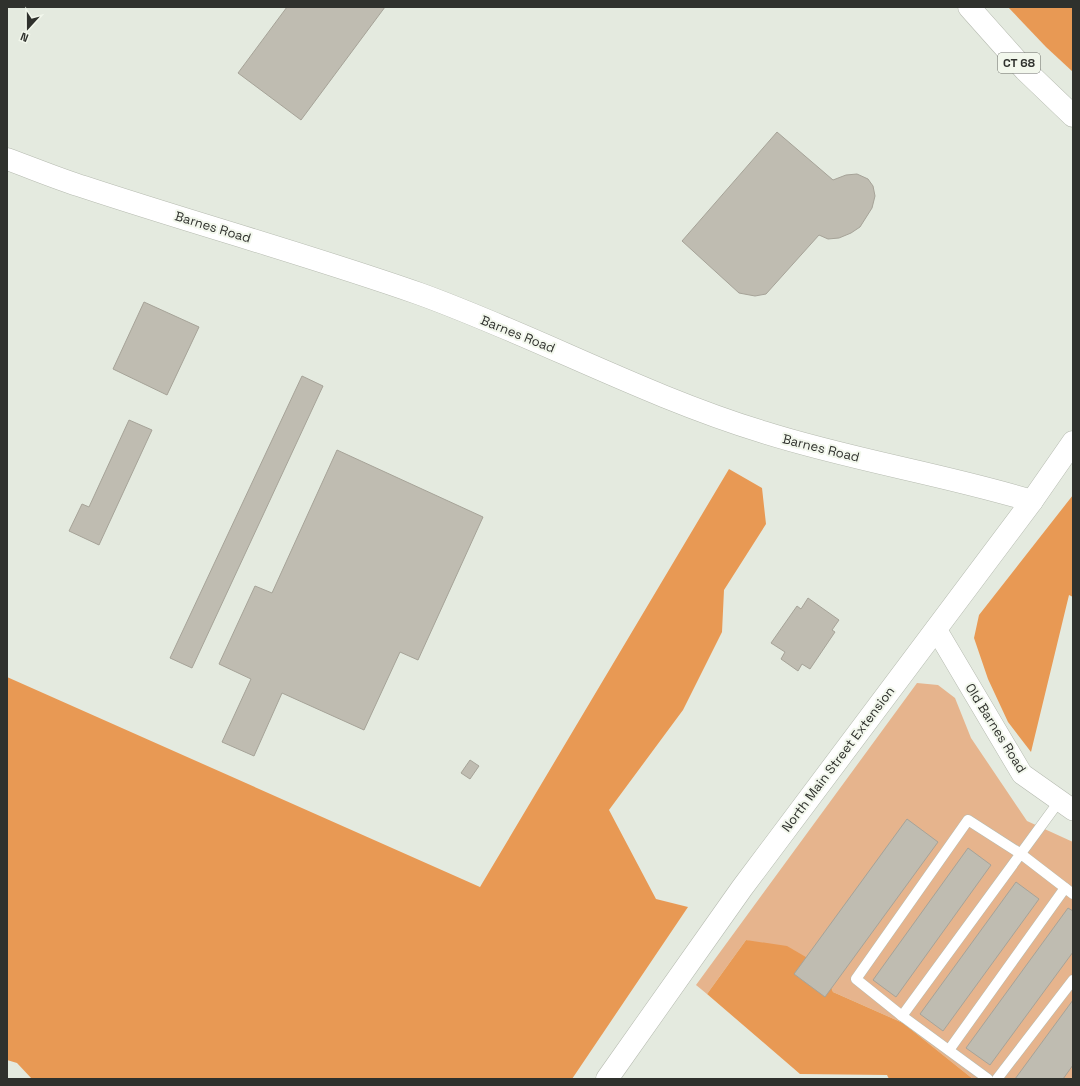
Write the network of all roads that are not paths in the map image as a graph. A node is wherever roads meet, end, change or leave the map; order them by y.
1 (969, 7) edge
2 (1073, 116) edge
3 (7, 159) edge
4 (1073, 442) edge
5 (1032, 501) junction
6 (936, 629) junction
7 (1066, 805) edge
8 (1021, 854) junction
9 (1069, 891) edge
10 (1073, 980) edge
11 (902, 1016) junction
12 (949, 1050) junction
13 (607, 1079) edge
14 (988, 1079) edge
15 (997, 1079) edge

1 - 2 street, CT 68
3 - 5 street, Barnes Road
4 - 5 street, North Main Street Extension
5 - 6 street, North Main Street Extension
6 - 7 street, Old Barnes Road
6 - 13 street, North Main Street Extension
7 - 8 lane
8 - 9 lane
8 - 11 lane
8 - 11 lane
9 - 12 lane
10 - 15 lane
11 - 12 lane
12 - 14 lane

